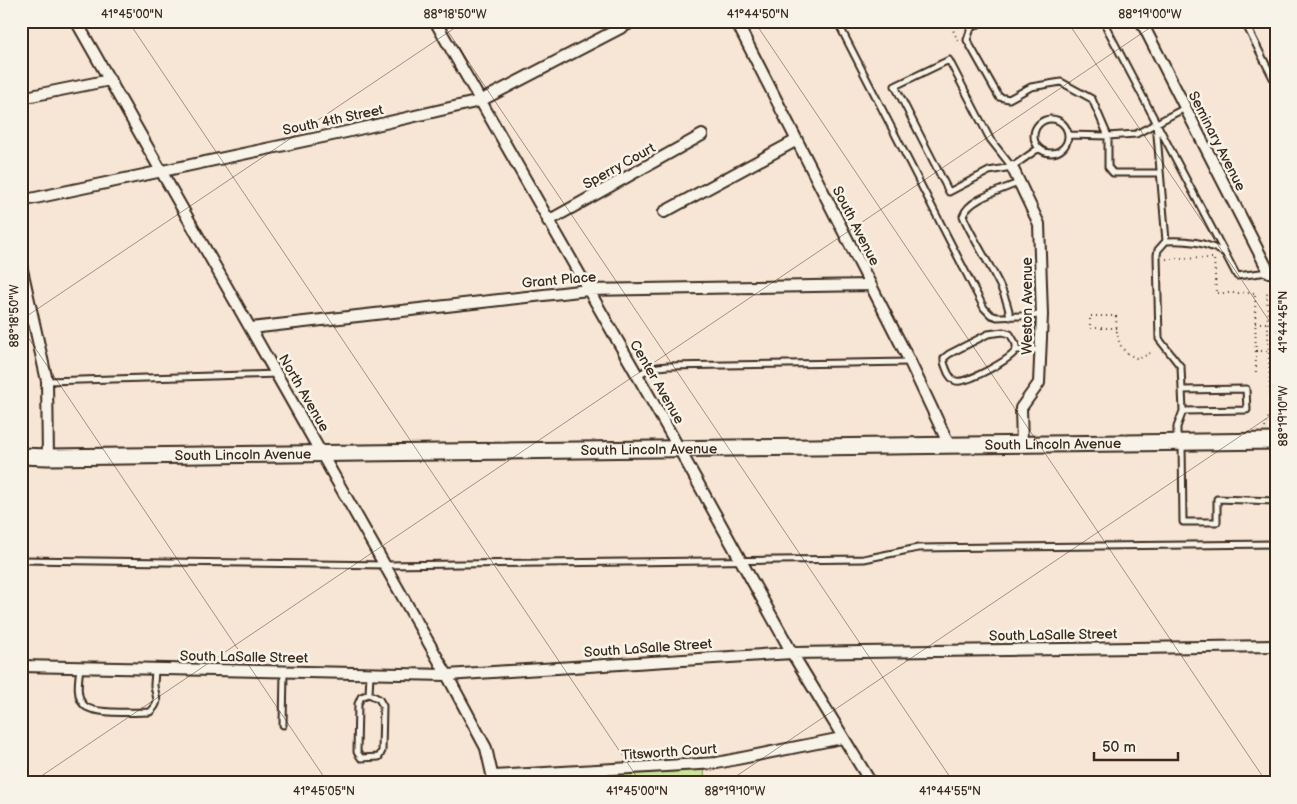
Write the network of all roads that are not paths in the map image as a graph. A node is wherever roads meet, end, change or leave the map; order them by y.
1 (76, 21) edge
2 (435, 21) edge
3 (634, 21) edge
4 (736, 21) edge
5 (837, 21) edge
6 (984, 21) edge
7 (1103, 21) edge
8 (1141, 21) edge
9 (1244, 21) edge
10 (110, 80) junction
11 (1276, 84) edge
12 (21, 98) edge
13 (480, 101) junction
14 (1185, 108) junction
15 (1156, 123) junction
16 (702, 135) dead end
17 (1068, 135) junction
18 (1108, 136) junction
19 (797, 140) junction
20 (1039, 148) junction
21 (1012, 167) junction
22 (162, 170) junction
23 (1160, 173) junction
24 (1020, 182) junction
25 (21, 201) edge
26 (664, 212) dead end
27 (548, 220) junction
28 (1166, 241) junction
29 (1224, 253) junction
30 (21, 265) edge
31 (1272, 272) edge
32 (870, 286) junction
33 (588, 290) junction
34 (1042, 315) junction
35 (1010, 317) junction
36 (33, 320) junction
37 (21, 323) edge
38 (251, 328) junction
39 (1016, 350) junction
40 (1042, 350) junction
41 (910, 362) junction
42 (277, 374) junction
43 (638, 375) junction
44 (47, 381) junction
45 (1182, 390) junction
46 (1183, 411) junction
47 (1276, 441) edge
48 (1179, 442) junction
49 (949, 445) junction
50 (1022, 445) junction
51 (680, 450) junction
52 (322, 452) junction
53 (21, 456) edge
54 (48, 457) junction
55 (1276, 501) edge
56 (1276, 544) edge
57 (21, 560) edge
58 (742, 560) junction
59 (386, 565) junction
60 (1276, 646) edge
61 (792, 652) junction
62 (21, 666) edge
63 (80, 667) junction
64 (155, 668) junction
65 (284, 671) junction
66 (370, 673) junction
67 (447, 675) junction
68 (369, 694) junction
69 (283, 725) dead end
70 (842, 738) junction
71 (494, 779) edge
72 (871, 783) edge

1 - 10 street, North Avenue
2 - 13 street, Center Avenue
3 - 13 street, South 4th Street
4 - 19 street, South Avenue
5 - 35 lane
6 - 18 lane
7 - 15 lane
8 - 14 street, Seminary Avenue
9 - 11 lane
10 - 12 street
10 - 22 street, North Avenue
13 - 22 street, South 4th Street
13 - 27 street, Center Avenue
14 - 15 lane
14 - 31 street, Seminary Avenue
15 - 18 lane
15 - 23 lane
15 - 29 lane
16 - 27 street, Sperry Court
17 - 18 lane
17 - 20 lane
17 - 20 lane
18 - 23 lane
19 - 26 street
19 - 32 street, South Avenue
20 - 21 lane
21 - 21 lane
21 - 24 street, Weston Avenue
22 - 25 street, South 4th Street
22 - 38 street, North Avenue
23 - 28 lane
24 - 34 street, Weston Avenue
24 - 35 lane
27 - 33 street, Center Avenue
28 - 29 lane
28 - 45 lane
29 - 31 lane
30 - 36 street
32 - 33 street, Grant Place
32 - 41 street, South Avenue
33 - 38 street, Grant Place
33 - 43 street, Center Avenue
34 - 35 lane
34 - 40 street, Weston Avenue
36 - 37 lane
36 - 44 street
38 - 42 street, North Avenue
39 - 39 lane
39 - 40 lane
40 - 50 street, Weston Avenue
41 - 43 lane
41 - 49 street, South Avenue
42 - 44 lane
42 - 52 street, North Avenue
43 - 51 street, Center Avenue
44 - 54 street
45 - 46 lane
45 - 46 lane
46 - 48 lane
47 - 48 street, South Lincoln Avenue
48 - 50 street, South Lincoln Avenue
48 - 55 lane
49 - 50 street, South Lincoln Avenue
49 - 51 street, South Lincoln Avenue
51 - 52 street, South Lincoln Avenue
51 - 58 street, Center Avenue
52 - 54 street, South Lincoln Avenue
52 - 59 street, North Avenue
53 - 54 street, South Lincoln Avenue
56 - 58 lane
57 - 59 lane
58 - 59 lane
58 - 61 street, Center Avenue
59 - 67 street, North Avenue
60 - 61 street, South LaSalle Street
61 - 67 street, South LaSalle Street
61 - 70 street, Center Avenue
62 - 63 street, South LaSalle Street
63 - 64 street, South LaSalle Street
63 - 64 lane
64 - 65 street, South LaSalle Street
65 - 66 street, South LaSalle Street
65 - 69 lane
66 - 67 street, South LaSalle Street
66 - 68 lane
67 - 71 street, North Avenue
68 - 68 lane
70 - 71 street, Titsworth Court
70 - 72 street, Center Avenue

